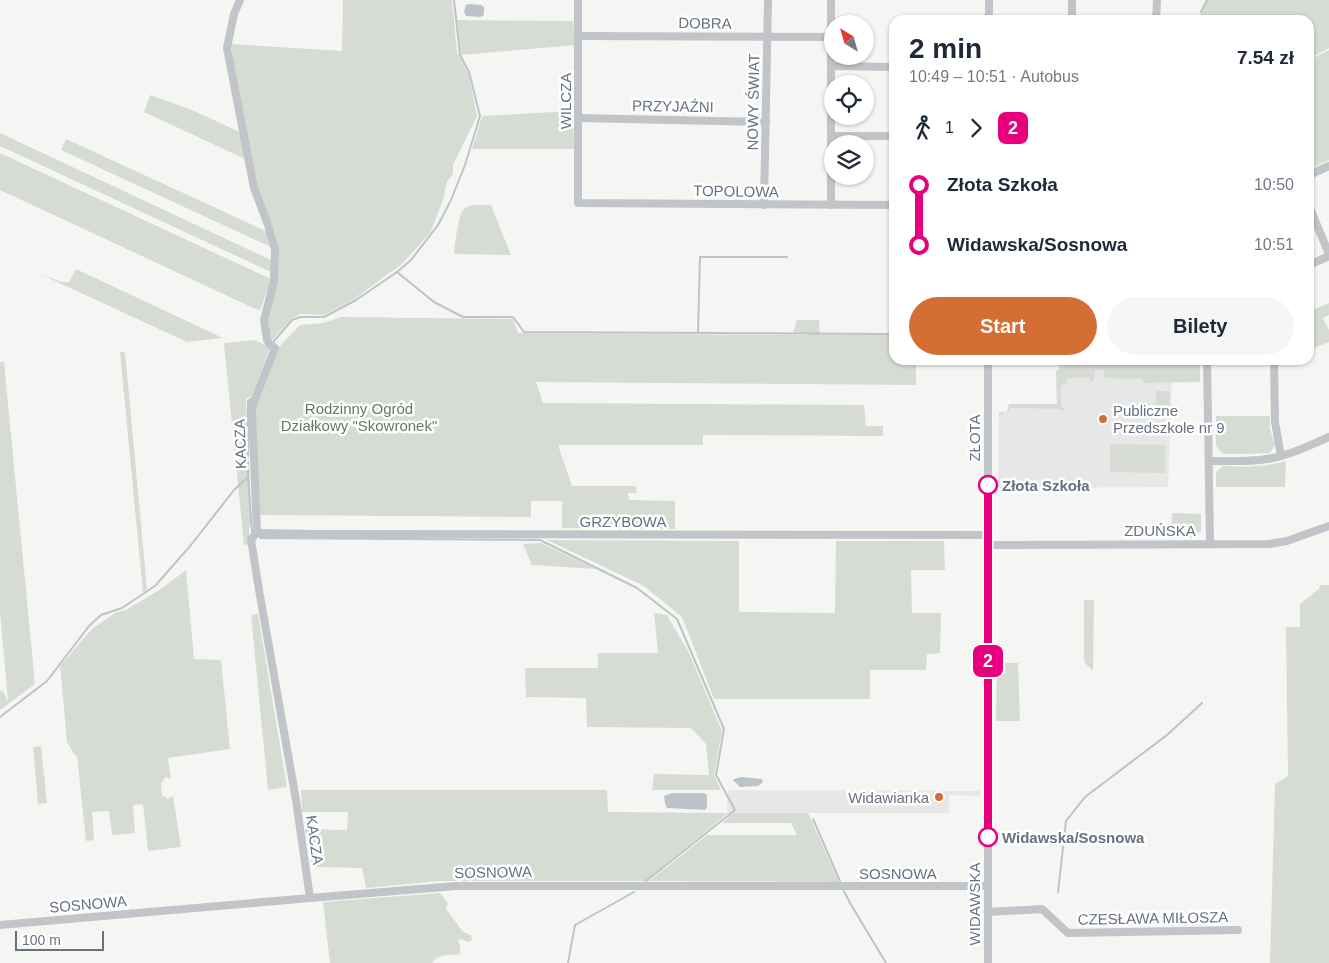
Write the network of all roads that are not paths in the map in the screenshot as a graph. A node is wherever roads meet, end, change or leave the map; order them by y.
1 (240, 0) edge
2 (578, 0) edge
3 (768, 0) edge
4 (832, 0) edge
5 (989, 0) edge
6 (1072, 0) edge
7 (1157, 0) edge
8 (832, 15) edge
9 (989, 15) edge
10 (1072, 15) edge
11 (1156, 15) edge
12 (578, 36) junction
13 (824, 37) edge
14 (768, 38) junction
15 (831, 66) joint
16 (889, 66) edge
17 (578, 118) junction
18 (766, 122) junction
19 (831, 135) edge
20 (874, 136) edge
21 (889, 136) edge
22 (1329, 166) edge
23 (1314, 172) edge
24 (831, 185) edge
25 (578, 203) joint
26 (764, 205) junction
27 (831, 205) junction
28 (889, 205) edge
29 (1314, 218) edge
30 (1329, 255) edge
31 (1314, 262) edge
32 (988, 365) edge
33 (1207, 365) edge
34 (1274, 365) edge
35 (1329, 437) edge
36 (1280, 456) junction
37 (1209, 461) junction
38 (1329, 526) edge
39 (257, 533) junction
40 (988, 535) junction
41 (1210, 544) junction
42 (988, 545) junction
43 (988, 886) junction
44 (310, 898) junction
45 (988, 912) junction
46 (0, 925) edge
47 (1238, 930) dead end
48 (988, 963) edge

1 - 39 street, KACZA
2 - 12 street, WILCZA
3 - 14 street, NOWY ŚWIAT
4 - 8 street
5 - 9 street
6 - 10 street
7 - 11 street
12 - 14 street, DOBRA
12 - 17 street, WILCZA
13 - 14 street, DOBRA
14 - 18 street, NOWY ŚWIAT
15 - 16 street
15 - 19 street
17 - 18 street, PRZYJAŹNI
17 - 25 street, WILCZA
18 - 26 street, NOWY ŚWIAT
20 - 21 street
22 - 23 street
24 - 27 street
25 - 26 street, TOPOLOWA
26 - 27 street, TOPOLOWA
27 - 28 street, TOPOLOWA
29 - 30 street
30 - 31 street
32 - 40 street, ZŁOTA
33 - 37 street
34 - 36 street
35 - 36 street
36 - 37 street
37 - 41 street
38 - 41 street, ZDUŃSKA
39 - 40 street, GRZYBOWA
39 - 44 street, KACZA
40 - 42 street, ZŁOTA
41 - 42 street, ZDUŃSKA
42 - 43 street, WIDAWSKA
43 - 44 street, SOSNOWA
43 - 45 street, WIDAWSKA
44 - 46 street, SOSNOWA
45 - 47 street, CZESŁAWA MIŁOSZA
45 - 48 street, WIDAWSKA

